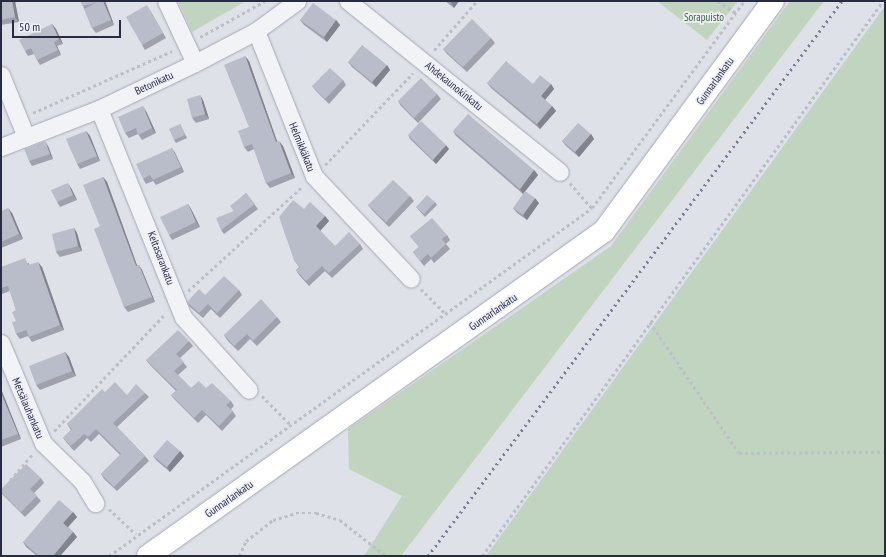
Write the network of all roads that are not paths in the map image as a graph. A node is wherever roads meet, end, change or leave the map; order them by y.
1 (166, 1) edge
2 (297, 1) edge
3 (348, 1) edge
4 (773, 1) edge
5 (256, 31) junction
6 (195, 64) junction
7 (1, 75) edge
8 (99, 109) junction
9 (26, 138) junction
10 (1, 147) edge
11 (560, 172) road end
12 (411, 279) road end
13 (1, 343) edge
14 (249, 390) road end
15 (95, 503) road end
16 (148, 556) edge

1 - 6 street
2 - 5 street, Betonikatu
3 - 11 street, Ahdekaunokinkatu
4 - 16 street, Gunnarlankatu
5 - 6 street, Betonikatu
5 - 12 street, Helmikkäkatu
6 - 8 street, Betonikatu
7 - 9 street
8 - 9 street, Betonikatu
8 - 14 street, Keltasarankatu
9 - 10 street, Betonikatu
13 - 15 street, Metsälauhankatu

